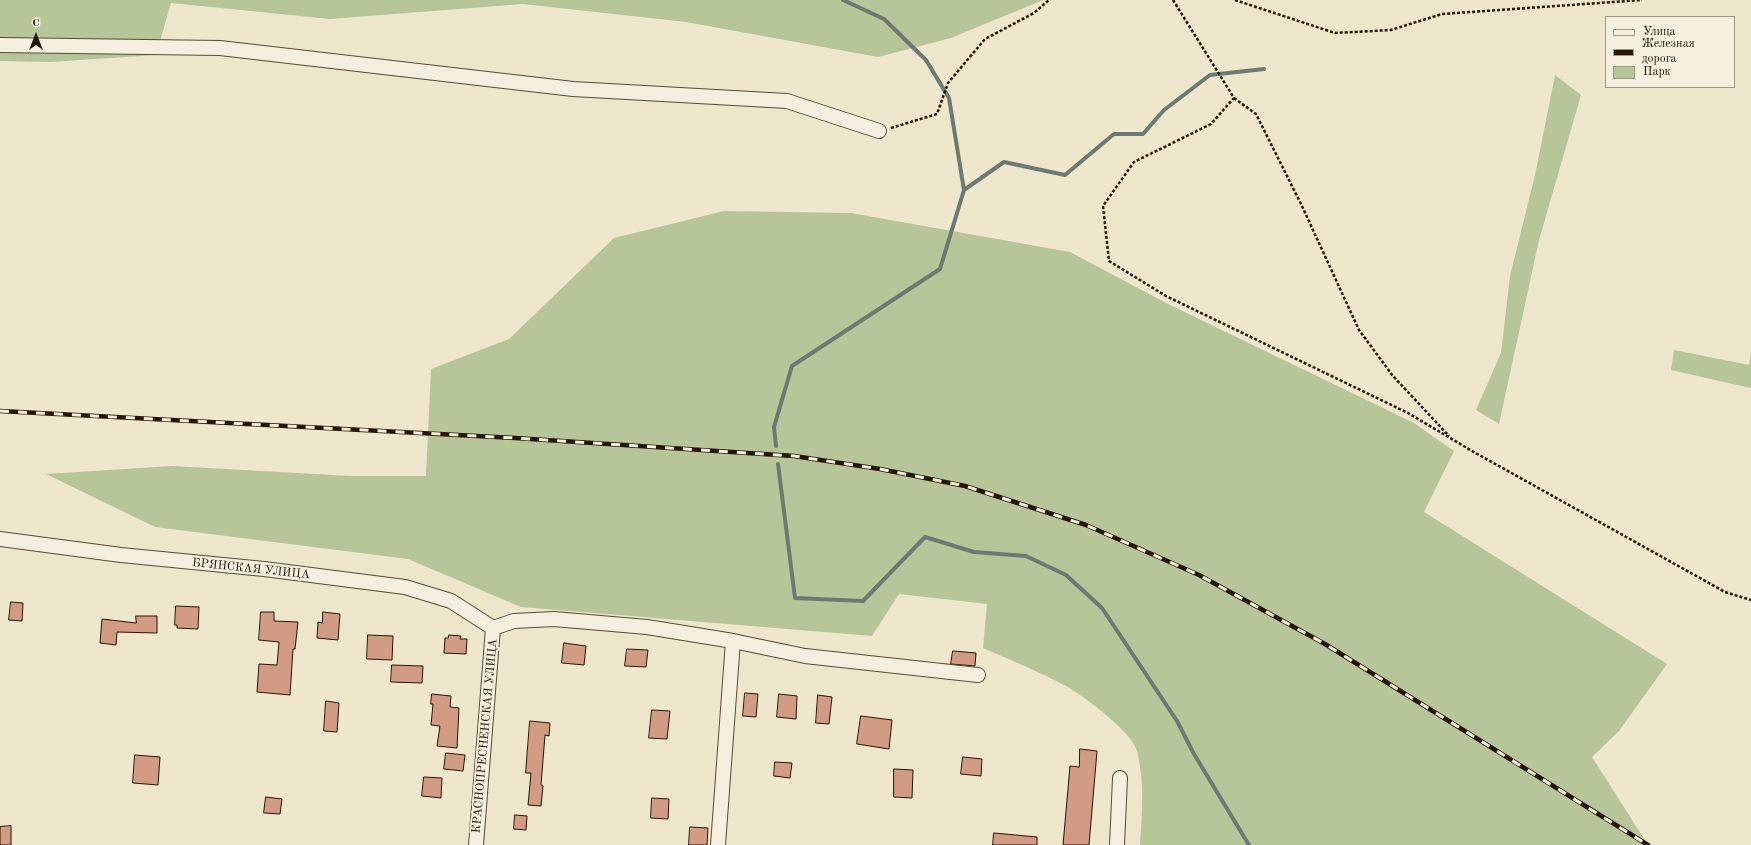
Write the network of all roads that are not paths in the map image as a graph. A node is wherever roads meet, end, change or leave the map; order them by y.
1 (0, 45) edge
2 (879, 131) road end
3 (0, 539) edge
4 (493, 628) junction
5 (734, 641) junction
6 (978, 675) dead end
7 (1120, 778) dead end
8 (476, 845) edge
9 (718, 845) edge
10 (1117, 845) edge

1 - 2 street
3 - 4 street, БРЯНСКАЯ УЛИЦА
4 - 5 street
4 - 8 street, КРАСНОПРЕСНЕНСКАЯ УЛИЦА
5 - 6 street
5 - 9 street
7 - 10 street

